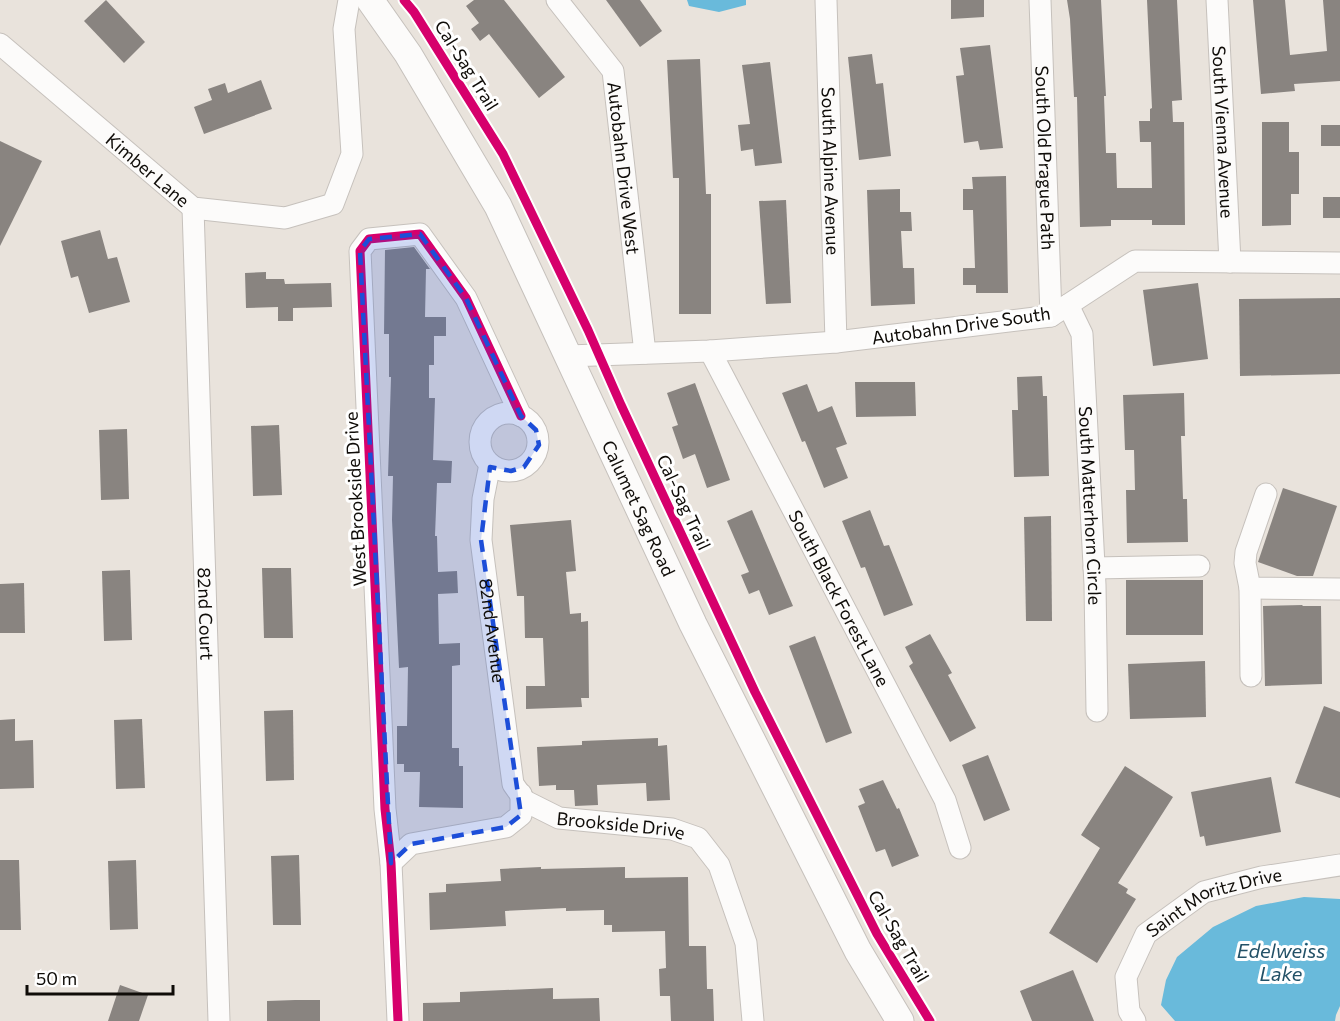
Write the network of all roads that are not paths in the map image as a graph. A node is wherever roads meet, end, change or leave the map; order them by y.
1 (350, 0) edge
2 (370, 0) edge
3 (557, 0) edge
4 (826, 0) edge
5 (1040, 0) edge
6 (1217, 0) edge
7 (0, 44) edge
8 (193, 208) junction
9 (1230, 262) junction
10 (1340, 263) edge
11 (1060, 310) junction
12 (836, 342) junction
13 (710, 351) junction
14 (645, 353) junction
15 (568, 356) junction
16 (521, 416) junction
17 (490, 464) junction
18 (1266, 494) dead end
19 (1199, 566) dead end
20 (1094, 568) junction
21 (1250, 588) junction
22 (1340, 589) edge
23 (1251, 676) dead end
24 (1097, 711) dead end
25 (520, 794) junction
26 (960, 848) dead end
27 (391, 863) junction
28 (1340, 865) edge
29 (219, 1021) edge
30 (398, 1021) edge
31 (753, 1021) edge
32 (900, 1021) edge
33 (1136, 1021) edge

1 - 8 street, Kimber Lane
2 - 15 main road, Calumet Sag Road
3 - 14 street, Autobahn Drive West
4 - 12 street, South Alpine Avenue
5 - 11 street, South Old Prague Path
6 - 9 street, South Vienna Avenue
7 - 8 street, Kimber Lane
8 - 29 street, 82nd Court
9 - 10 street, Autobahn Drive South
9 - 11 street, Autobahn Drive South
11 - 12 street, Autobahn Drive South
11 - 20 street, South Matterhorn Circle
12 - 13 street, Autobahn Drive South
13 - 14 street, Autobahn Drive South
13 - 26 street, South Black Forest Lane
14 - 15 street, Autobahn Drive South
15 - 32 main road, Calumet Sag Road
16 - 17 street
16 - 17 street
16 - 27 street, West Brookside Drive
17 - 25 street, 82nd Avenue
18 - 21 street
19 - 20 street
20 - 24 street, South Matterhorn Circle
21 - 22 street
21 - 23 street
25 - 27 street
25 - 31 street, Brookside Drive
27 - 30 street, West Brookside Drive
28 - 33 street, Saint Moritz Drive

